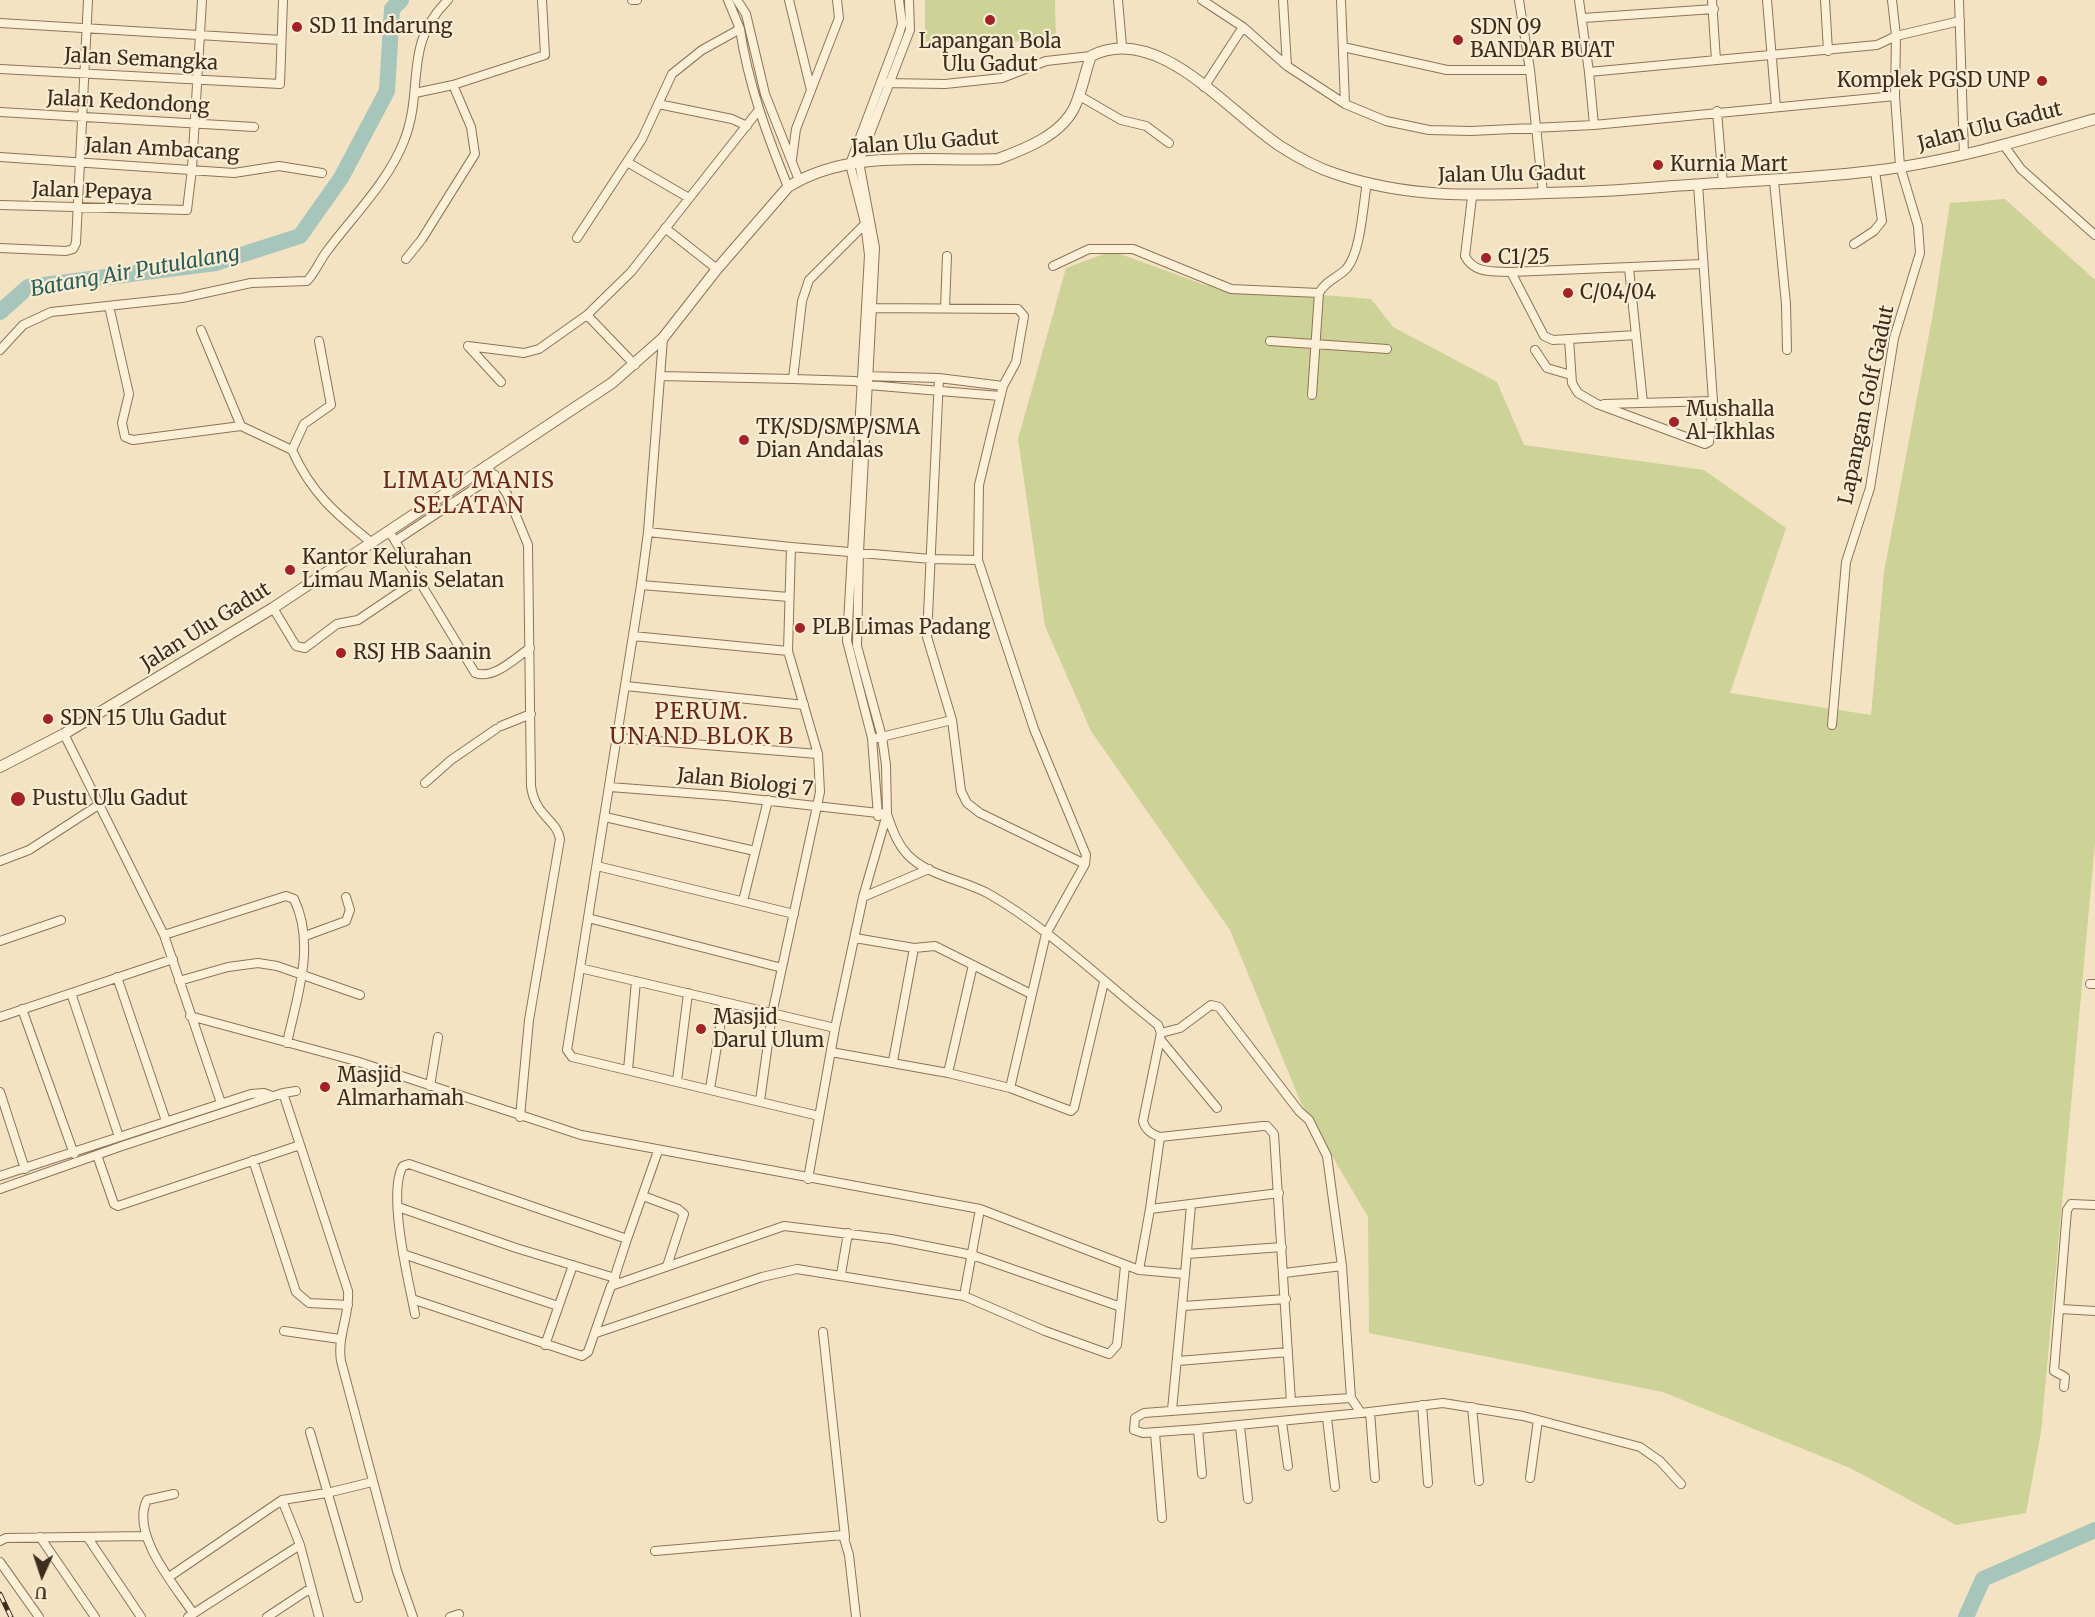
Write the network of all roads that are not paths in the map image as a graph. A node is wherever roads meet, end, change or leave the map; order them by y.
1 (88, 0) edge
2 (202, 0) edge
3 (284, 0) edge
4 (448, 0) edge
5 (542, 0) edge
6 (632, 0) edge
7 (637, 0) edge
8 (728, 0) edge
9 (737, 0) edge
10 (789, 0) edge
11 (837, 0) edge
12 (899, 0) edge
13 (909, 0) edge
14 (1118, 0) edge
15 (1202, 0) edge
16 (1283, 0) edge
17 (1341, 0) edge
18 (1519, 0) edge
19 (1579, 0) edge
20 (1767, 0) edge
21 (1825, 0) edge
22 (1892, 0) edge
23 (1959, 0) edge
24 (1713, 4) edge
25 (1584, 18) junction
26 (1960, 21) junction
27 (0, 23) edge
28 (1243, 27) junction
29 (87, 28) junction
30 (740, 28) junction
31 (200, 35) junction
32 (1896, 36) junction
33 (281, 40) junction
34 (1122, 46) junction
35 (1343, 47) junction
36 (1828, 51) junction
37 (1091, 56) junction
38 (1772, 56) junction
39 (1716, 60) junction
40 (1287, 66) junction
41 (0, 69) edge
42 (1530, 70) junction
43 (1589, 72) junction
44 (85, 74) junction
45 (197, 80) junction
46 (884, 83) junction
47 (453, 85) junction
48 (1204, 87) junction
49 (812, 92) junction
50 (415, 93) junction
51 (1078, 95) junction
52 (1895, 96) junction
53 (658, 104) junction
54 (1345, 104) junction
55 (1776, 107) junction
56 (758, 111) junction
57 (1717, 111) junction
58 (0, 112) edge
59 (82, 117) junction
60 (2095, 119) edge
61 (195, 123) junction
62 (1594, 125) junction
63 (747, 126) junction
64 (254, 127) dead end
65 (1537, 130) junction
66 (1169, 142) dead end
67 (2003, 144) junction
68 (1964, 154) junction
69 (0, 157) edge
70 (791, 161) junction
71 (80, 162) junction
72 (627, 162) junction
73 (854, 163) junction
74 (1900, 166) junction
75 (192, 169) junction
76 (1875, 171) junction
77 (322, 173) dead end
78 (799, 180) junction
79 (1774, 181) junction
80 (1367, 182) junction
81 (1698, 184) junction
82 (1723, 184) junction
83 (788, 187) junction
84 (1543, 194) junction
85 (1472, 197) junction
86 (689, 198) junction
87 (0, 205) edge
88 (77, 209) junction
89 (868, 222) junction
90 (665, 228) junction
91 (2095, 235) edge
92 (577, 238) dead end
93 (1854, 244) dead end
94 (0, 248) edge
95 (947, 256) dead end
96 (406, 259) dead end
97 (1702, 264) junction
98 (1053, 266) dead end
99 (717, 268) junction
100 (1629, 268) junction
101 (1511, 272) junction
102 (1319, 292) junction
103 (109, 306) junction
104 (869, 308) junction
105 (945, 308) junction
106 (588, 315) junction
107 (201, 330) dead end
108 (1636, 335) junction
109 (663, 338) junction
110 (1569, 339) junction
111 (319, 341) dead end
112 (1270, 341) dead end
113 (1314, 342) junction
114 (1387, 349) dead end
115 (0, 350) edge
116 (1535, 350) dead end
117 (1786, 350) dead end
118 (635, 365) junction
119 (1571, 375) junction
120 (660, 376) junction
121 (939, 378) junction
122 (793, 379) junction
123 (863, 380) junction
124 (501, 382) dead end
125 (1003, 386) junction
126 (938, 389) junction
127 (1312, 395) dead end
128 (1000, 396) junction
129 (1713, 401) junction
130 (1643, 403) junction
131 (1598, 404) junction
132 (241, 426) junction
133 (292, 450) junction
134 (486, 465) junction
135 (495, 475) junction
136 (648, 532) junction
137 (392, 536) junction
138 (372, 543) junction
139 (790, 547) junction
140 (856, 552) junction
141 (931, 559) junction
142 (978, 560) junction
143 (419, 579) junction
144 (641, 585) junction
145 (789, 597) junction
146 (273, 608) junction
147 (633, 636) junction
148 (530, 648) junction
149 (788, 651) junction
150 (626, 686) junction
151 (804, 705) junction
152 (531, 714) junction
153 (952, 720) junction
154 (1832, 725) dead end
155 (64, 734) junction
156 (882, 737) junction
157 (618, 738) junction
158 (872, 738) junction
159 (818, 754) junction
160 (0, 767) edge
161 (425, 783) dead end
162 (610, 787) junction
163 (768, 801) junction
164 (100, 804) junction
165 (819, 807) junction
166 (882, 813) junction
167 (605, 817) junction
168 (755, 851) junction
169 (0, 861) edge
170 (1085, 864) junction
171 (597, 866) junction
172 (929, 869) junction
173 (346, 897) dead end
174 (863, 897) junction
175 (742, 901) junction
176 (794, 914) junction
177 (588, 918) junction
178 (62, 920) dead end
179 (1046, 934) junction
180 (164, 935) junction
181 (305, 936) junction
182 (855, 938) junction
183 (0, 941) edge
184 (915, 948) junction
185 (173, 959) junction
186 (972, 965) junction
187 (580, 968) junction
188 (782, 968) junction
189 (301, 976) junction
190 (117, 977) junction
191 (179, 981) junction
192 (636, 981) junction
193 (1104, 982) junction
194 (71, 993) junction
195 (688, 993) junction
196 (1031, 994) junction
197 (360, 995) dead end
198 (724, 1002) junction
199 (22, 1009) junction
200 (772, 1014) junction
201 (190, 1016) junction
202 (0, 1017) edge
203 (835, 1028) junction
204 (1161, 1036) junction
205 (438, 1037) dead end
206 (287, 1043) junction
207 (831, 1052) junction
208 (892, 1061) junction
209 (628, 1070) junction
210 (948, 1073) junction
211 (677, 1081) junction
212 (430, 1086) junction
213 (1010, 1088) junction
214 (710, 1089) junction
215 (296, 1091) dead end
216 (0, 1092) edge
217 (283, 1094) junction
218 (272, 1096) junction
219 (760, 1101) junction
220 (221, 1103) junction
221 (1217, 1108) dead end
222 (819, 1116) junction
223 (520, 1117) junction
224 (166, 1121) junction
225 (119, 1137) junction
226 (1160, 1137) junction
227 (300, 1145) junction
228 (658, 1151) junction
229 (74, 1154) junction
230 (97, 1155) junction
231 (253, 1160) junction
232 (25, 1169) junction
233 (0, 1176) edge
234 (808, 1179) junction
235 (0, 1189) edge
236 (1279, 1193) junction
237 (643, 1196) junction
238 (1191, 1205) junction
239 (2095, 1205) edge
240 (398, 1207) junction
241 (980, 1209) junction
242 (1150, 1209) junction
243 (848, 1233) junction
244 (627, 1239) junction
245 (1282, 1247) junction
246 (403, 1254) junction
247 (1187, 1254) junction
248 (972, 1255) junction
249 (573, 1264) junction
250 (667, 1266) junction
251 (1125, 1266) junction
252 (1342, 1266) junction
253 (1139, 1270) junction
254 (1284, 1273) junction
255 (841, 1274) junction
256 (1185, 1274) junction
257 (613, 1282) junction
258 (964, 1296) junction
259 (412, 1299) junction
260 (1286, 1299) junction
261 (348, 1305) junction
262 (558, 1306) junction
263 (1183, 1306) junction
264 (1121, 1307) junction
265 (2061, 1309) junction
266 (2095, 1311) edge
267 (415, 1314) dead end
268 (284, 1331) dead end
269 (823, 1332) dead end
270 (596, 1333) junction
271 (340, 1339) junction
272 (545, 1345) junction
273 (1288, 1352) junction
274 (1178, 1361) junction
275 (2064, 1388) dead end
276 (1351, 1398) junction
277 (1291, 1402) junction
278 (1422, 1405) junction
279 (1472, 1407) junction
280 (1172, 1410) junction
281 (1366, 1413) junction
282 (1327, 1418) junction
283 (1538, 1420) junction
284 (1282, 1422) junction
285 (1240, 1426) junction
286 (1198, 1430) junction
287 (310, 1432) dead end
288 (1155, 1433) junction
289 (1288, 1466) dead end
290 (1202, 1474) dead end
291 (1375, 1478) dead end
292 (1530, 1478) dead end
293 (1479, 1481) dead end
294 (372, 1482) junction
295 (1428, 1483) dead end
296 (1681, 1484) dead end
297 (1335, 1487) dead end
298 (327, 1493) junction
299 (174, 1494) dead end
300 (1248, 1499) dead end
301 (282, 1500) junction
302 (1162, 1518) dead end
303 (144, 1536) junction
304 (845, 1537) junction
305 (40, 1538) junction
306 (88, 1538) junction
307 (0, 1541) edge
308 (300, 1545) junction
309 (654, 1551) dead end
310 (0, 1562) edge
311 (169, 1577) junction
312 (311, 1588) junction
313 (358, 1598) dead end
314 (191, 1615) edge
315 (39, 1617) edge
316 (95, 1617) edge
317 (141, 1617) edge
318 (267, 1617) edge
319 (319, 1617) edge
320 (413, 1617) edge
321 (856, 1617) edge

1 - 29 street
2 - 31 street
3 - 33 street
4 - 50 street
5 - 47 street
6 - 7 street
8 - 30 street
9 - 70 street
10 - 49 street
11 - 49 street
12 - 46 street
13 - 46 street
14 - 34 street
15 - 28 street
16 - 40 street
17 - 35 street
18 - 42 street
19 - 25 street
20 - 38 street
21 - 36 street
22 - 32 street, Lapangan Golf Gadut
23 - 26 street
24 - 25 street
24 - 39 street
25 - 43 street
26 - 32 street
26 - 68 street
27 - 29 street
28 - 40 street
28 - 48 street
29 - 31 street
29 - 44 street
30 - 53 street
30 - 56 street
31 - 33 street
31 - 45 street
32 - 36 street
32 - 52 street, Lapangan Golf Gadut
33 - 45 street, Jalan Semangka
34 - 37 street, Jalan Ulu Gadut
34 - 48 street, Jalan Ulu Gadut
35 - 42 street
35 - 54 street
36 - 38 street
37 - 46 street
37 - 51 street, Jalan Ulu Gadut
38 - 39 street
38 - 55 street
39 - 43 street
40 - 54 street
41 - 44 street, Jalan Semangka
42 - 65 street
43 - 62 street
44 - 45 street, Jalan Semangka
44 - 59 street
45 - 61 street
46 - 73 street
47 - 50 street
47 - 96 street
48 - 80 street, Jalan Ulu Gadut
49 - 70 street
50 - 103 street
51 - 66 street
51 - 73 street, Jalan Ulu Gadut
52 - 55 street
52 - 74 street, Lapangan Golf Gadut
53 - 63 street
53 - 72 street
54 - 65 street
55 - 57 street
56 - 63 street
56 - 83 street
57 - 62 street
57 - 82 street
58 - 59 street, Jalan Kedondong
59 - 61 street, Jalan Kedondong
59 - 71 street
60 - 67 street, Jalan Ulu Gadut
61 - 64 street, Jalan Kedondong
61 - 75 street
62 - 65 street
63 - 86 street
65 - 84 street
67 - 68 street, Jalan Ulu Gadut
67 - 91 street
68 - 74 street, Jalan Ulu Gadut
69 - 71 street, Jalan Ambacang
70 - 78 street
71 - 75 street, Jalan Ambacang
71 - 88 street
72 - 86 street
72 - 92 street
73 - 78 street, Jalan Ulu Gadut
73 - 89 street
74 - 76 street, Jalan Ulu Gadut
74 - 154 street, Lapangan Golf Gadut
75 - 77 street, Jalan Ambacang
75 - 88 street, Jalan Pepaya
76 - 79 street, Jalan Ulu Gadut
76 - 93 street
78 - 83 street, Jalan Ulu Gadut
79 - 82 street, Jalan Ulu Gadut
79 - 117 street
80 - 85 street, Jalan Ulu Gadut
80 - 102 street
81 - 82 street, Jalan Ulu Gadut
81 - 84 street, Jalan Ulu Gadut
81 - 97 street
83 - 99 street, Jalan Ulu Gadut
84 - 85 street, Jalan Ulu Gadut
85 - 101 street
86 - 90 street
87 - 88 street, Jalan Pepaya
88 - 94 street
89 - 104 street
89 - 122 street
90 - 99 street
90 - 106 street
95 - 105 street
97 - 100 street
97 - 129 street
98 - 102 street
99 - 109 street, Jalan Ulu Gadut
100 - 101 street
100 - 108 street
101 - 110 street
102 - 113 street
103 - 115 street
103 - 132 street
104 - 105 street
104 - 123 street
105 - 125 street
106 - 118 street
106 - 124 street
107 - 132 street
108 - 110 street
108 - 130 street
109 - 118 street, Jalan Ulu Gadut
109 - 120 street
110 - 119 street
111 - 133 street
112 - 113 street
113 - 114 street
113 - 127 street
116 - 119 street
118 - 134 street, Jalan Ulu Gadut
119 - 131 street
120 - 122 street
120 - 136 street
121 - 123 street
121 - 125 street
121 - 126 street
122 - 123 street
123 - 126 street
123 - 140 street
125 - 128 street
126 - 128 street
126 - 141 street
128 - 142 street
129 - 130 street
129 - 131 street
130 - 131 street
132 - 133 street
133 - 138 street
134 - 135 street
134 - 137 street, Jalan Ulu Gadut
135 - 137 street
135 - 148 street
136 - 139 street
136 - 144 street
137 - 138 street, Jalan Ulu Gadut
137 - 143 street
138 - 146 street, Jalan Ulu Gadut
139 - 140 street
139 - 145 street
140 - 141 street
140 - 156 street
140 - 158 street
141 - 142 street
141 - 153 street
142 - 170 street
143 - 146 street
143 - 148 street
144 - 145 street
144 - 147 street
145 - 149 street
146 - 155 street, Jalan Ulu Gadut
147 - 149 street
147 - 150 street
148 - 152 street
149 - 151 street
150 - 151 street
150 - 157 street
151 - 159 street
152 - 161 street
152 - 223 street
153 - 156 street
153 - 170 street
155 - 160 street, Jalan Ulu Gadut
155 - 164 street
156 - 158 street
156 - 166 street
157 - 159 street
157 - 162 street
158 - 166 street
159 - 165 street
162 - 163 street, Jalan Biologi 7
162 - 167 street
163 - 165 street, Jalan Biologi 7
163 - 168 street
164 - 169 street
164 - 180 street
165 - 166 street, Jalan Biologi 7
165 - 176 street
166 - 172 street
166 - 174 street
167 - 168 street
167 - 171 street
168 - 175 street
170 - 179 street
171 - 175 street
171 - 177 street
172 - 174 street
172 - 179 street
173 - 181 street
174 - 182 street
175 - 176 street
176 - 188 street
177 - 187 street
177 - 188 street
178 - 183 street
179 - 193 street
179 - 196 street
180 - 181 street
180 - 185 street
181 - 189 street
182 - 184 street
182 - 203 street
184 - 186 street
184 - 208 street
185 - 190 street
185 - 191 street
186 - 196 street
186 - 210 street
187 - 192 street
187 - 209 street
188 - 200 street
189 - 191 street
189 - 197 street
189 - 206 street
190 - 194 street
190 - 224 street
191 - 201 street
192 - 195 street
192 - 209 street
193 - 204 street
193 - 213 street
194 - 199 street
194 - 225 street
195 - 198 street
195 - 211 street
196 - 213 street
198 - 200 street
198 - 214 street
199 - 202 street
199 - 229 street
200 - 203 street
200 - 219 street
201 - 206 street
201 - 220 street
203 - 207 street
204 - 221 street
204 - 226 street
204 - 252 street
205 - 212 street
206 - 212 street
207 - 208 street
207 - 222 street
208 - 210 street
209 - 211 street
210 - 213 street
211 - 214 street
212 - 223 street
214 - 219 street
215 - 217 street
216 - 232 street
217 - 218 street
217 - 227 street
218 - 220 street
218 - 230 street
219 - 222 street
220 - 224 street
222 - 234 street
223 - 228 street
224 - 225 street
225 - 229 street
226 - 236 street
226 - 242 street
227 - 231 street
227 - 261 street
228 - 234 street
228 - 237 street
229 - 232 street
230 - 231 street
230 - 235 street
231 - 261 street
232 - 233 street
234 - 241 street
236 - 238 street
236 - 245 street
237 - 244 street
237 - 250 street
238 - 242 street
238 - 247 street
239 - 265 street
240 - 244 street
240 - 246 street
240 - 249 street
241 - 248 street
241 - 251 street
242 - 253 street
243 - 248 street
243 - 250 street
243 - 255 street
244 - 257 street
245 - 247 street
245 - 254 street
246 - 259 street
246 - 262 street
247 - 256 street
248 - 258 street
248 - 264 street
249 - 257 street
249 - 262 street
250 - 257 street
251 - 253 street
251 - 264 street
252 - 254 street
252 - 276 street
253 - 256 street
254 - 260 street
255 - 258 street
255 - 270 street
256 - 263 street
257 - 270 street
258 - 264 street
259 - 267 street
259 - 272 street
260 - 263 street
260 - 273 street
261 - 271 street
262 - 272 street
263 - 274 street
265 - 266 street
265 - 275 street
268 - 271 street
269 - 304 street
270 - 272 street
271 - 294 street
273 - 274 street
273 - 277 street
274 - 280 street
276 - 277 street
276 - 281 street
277 - 280 street
278 - 279 street
278 - 281 street
278 - 295 street
279 - 283 street
279 - 293 street
280 - 288 street
281 - 282 street
281 - 291 street
282 - 284 street
282 - 297 street
283 - 292 street
283 - 296 street
284 - 285 street
284 - 289 street
285 - 286 street
285 - 300 street
286 - 288 street
286 - 290 street
287 - 298 street
288 - 302 street
294 - 298 street
294 - 320 street
298 - 301 street
298 - 313 street
299 - 303 street
301 - 308 street
301 - 311 street
303 - 306 street
303 - 311 street
304 - 309 street
304 - 321 street
305 - 306 street
305 - 307 street
305 - 316 street
306 - 317 street
308 - 312 street
308 - 314 street
310 - 315 street
311 - 314 street
312 - 318 street
312 - 319 street

